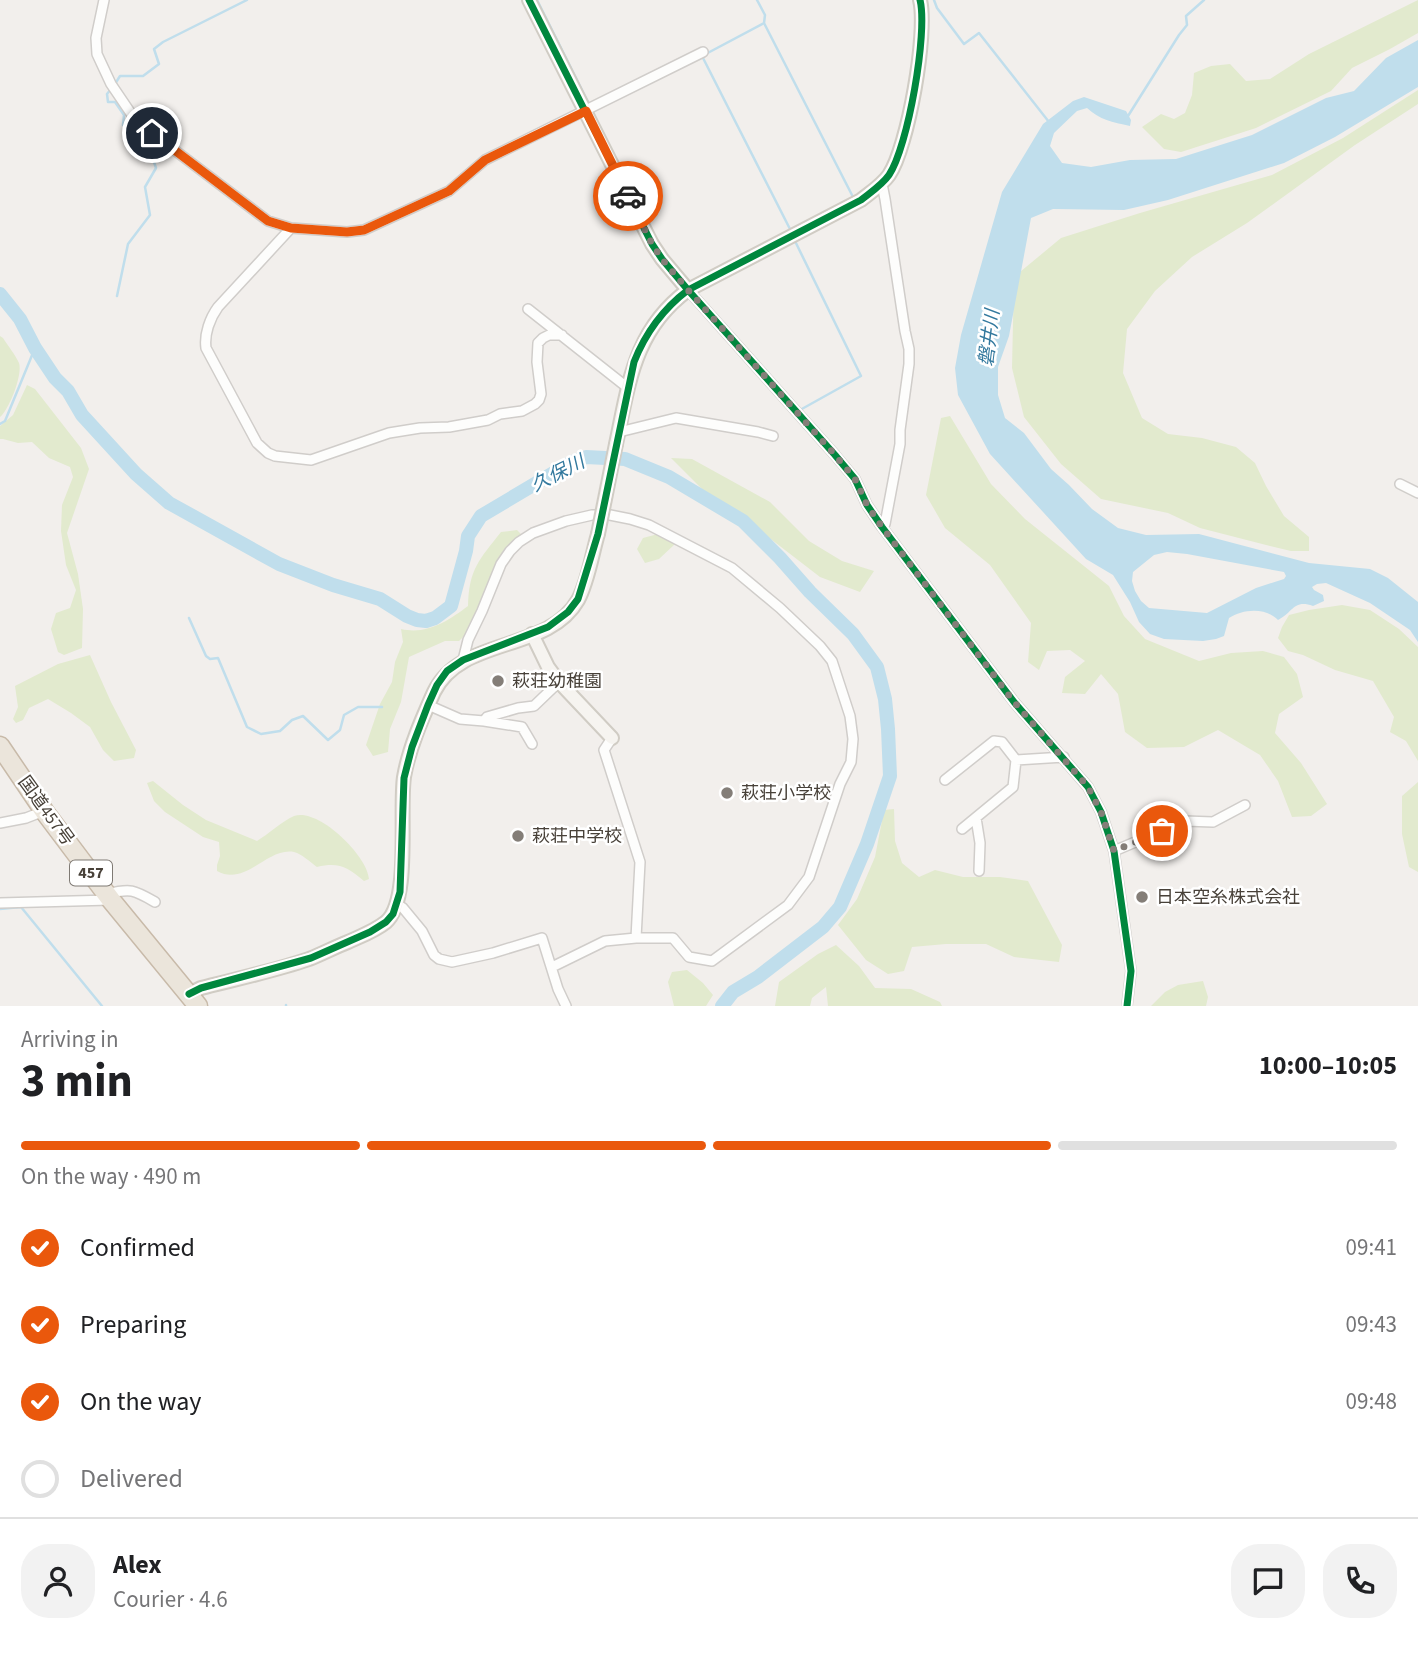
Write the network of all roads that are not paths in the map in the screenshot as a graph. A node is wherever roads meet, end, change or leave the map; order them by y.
1 (104, 0) edge
2 (529, 0) edge
3 (920, 0) edge
4 (703, 52) dead end
5 (586, 111) junction
6 (881, 184) junction
7 (291, 228) junction
8 (688, 290) junction
9 (528, 309) dead end
10 (562, 335) junction
11 (628, 388) junction
12 (773, 436) dead end
13 (617, 438) junction
14 (1401, 484) dead end
15 (1418, 493) edge
16 (882, 527) junction
17 (532, 634) junction
18 (463, 660) junction
19 (559, 682) junction
20 (428, 705) junction
21 (484, 721) junction
22 (612, 738) joint
23 (532, 744) dead end
24 (0, 746) edge
25 (1064, 757) junction
26 (1016, 760) junction
27 (945, 780) dead end
28 (1245, 805) dead end
29 (44, 811) junction
30 (976, 818) junction
31 (0, 823) edge
32 (962, 829) dead end
33 (1114, 851) junction
34 (979, 870) dead end
35 (109, 897) junction
36 (155, 902) dead end
37 (0, 903) edge
38 (397, 904) junction
39 (636, 937) junction
40 (552, 967) junction
41 (193, 1000) edge
42 (566, 1006) edge
43 (1127, 1006) edge

1 - 7 street
2 - 5 street
3 - 6 street
4 - 5 street
5 - 7 street
5 - 8 street
6 - 8 street
6 - 16 street
7 - 10 street
8 - 11 street
8 - 16 street
9 - 10 street
10 - 11 street
11 - 13 street
12 - 13 street
13 - 17 street, bridge
14 - 15 street
16 - 25 street
17 - 18 street
17 - 19 street
18 - 20 street
18 - 39 street
19 - 21 street
19 - 22 street
20 - 21 street
20 - 38 street
21 - 23 street
22 - 39 street
24 - 29 highway, 国道457号 / 457
25 - 26 street
25 - 33 street
26 - 27 street
26 - 30 street
28 - 33 street
29 - 31 street
29 - 35 highway, 国道457号 / 457
30 - 32 street
30 - 34 street
33 - 43 street
35 - 36 street
35 - 37 street
35 - 41 highway, 国道457号 / 457
38 - 40 street
38 - 41 street
39 - 40 street
40 - 42 street

